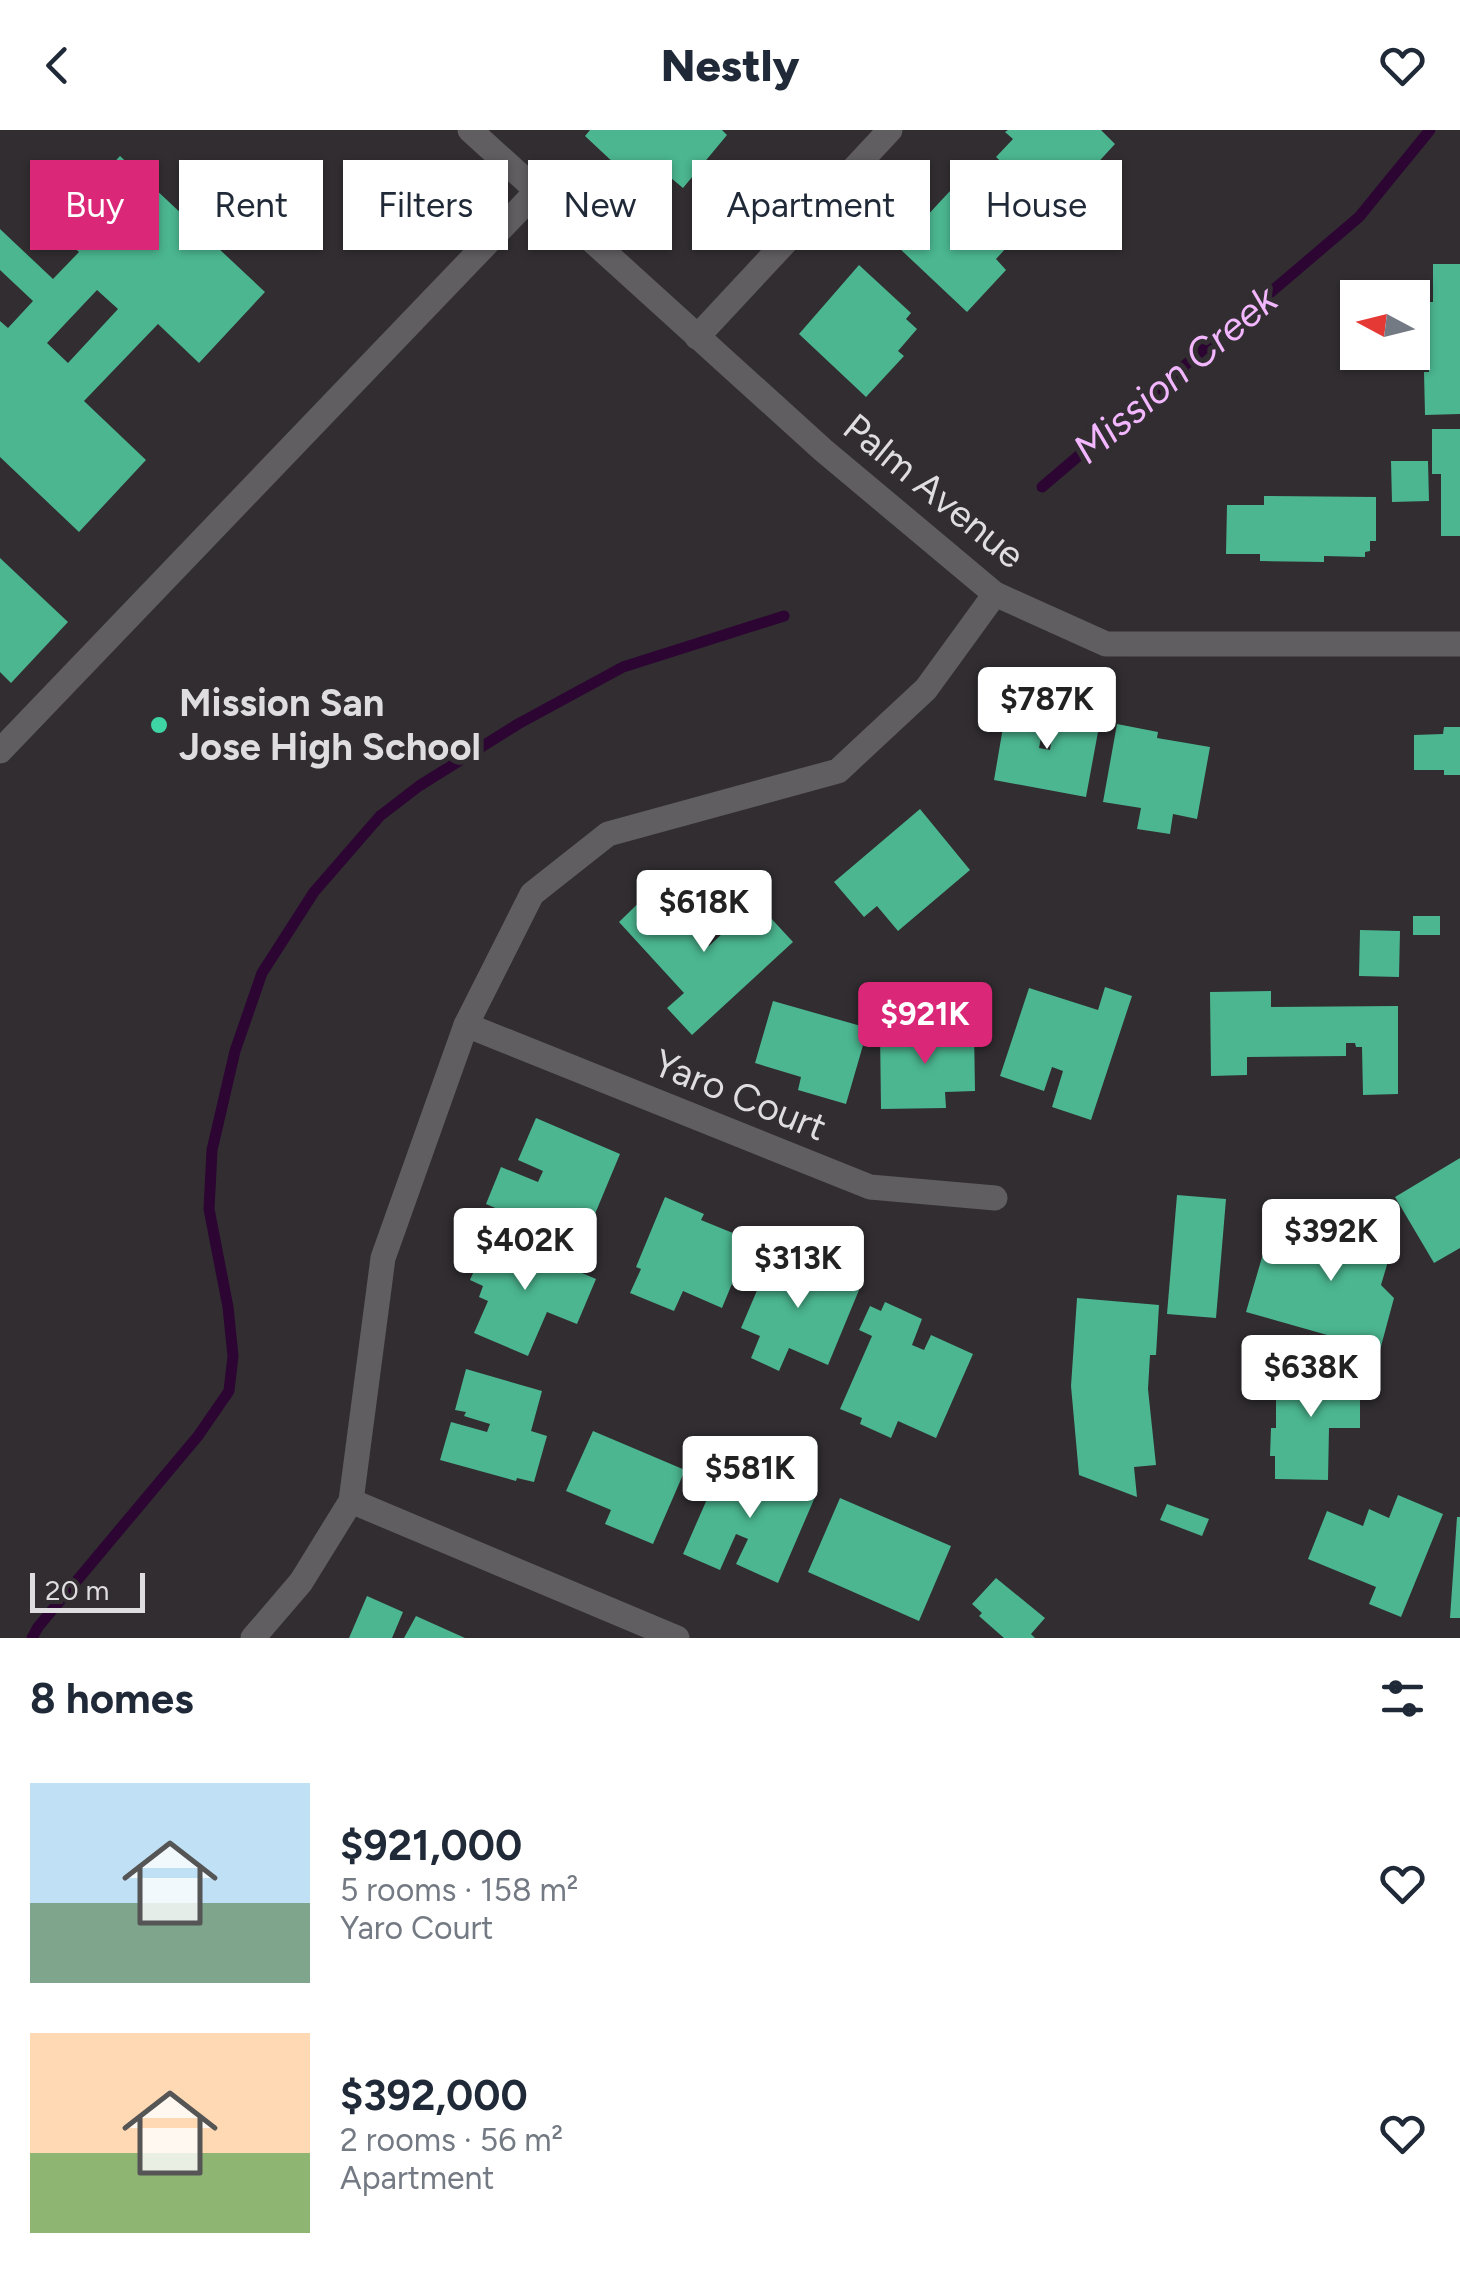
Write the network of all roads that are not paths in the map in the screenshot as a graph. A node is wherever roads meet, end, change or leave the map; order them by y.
1 (470, 130) edge
2 (890, 130) edge
3 (528, 181) edge
4 (528, 200) edge
5 (603, 250) edge
6 (697, 336) junction
7 (995, 594) junction
8 (1460, 644) edge
9 (0, 751) edge
10 (466, 1026) junction
11 (995, 1198) dead end
12 (351, 1500) junction
13 (252, 1638) edge
14 (677, 1638) edge

1 - 3 street, Palm Avenue
2 - 6 street
4 - 9 street
5 - 6 street, Palm Avenue
6 - 7 street, Palm Avenue
7 - 8 street, Palm Avenue
7 - 10 street
10 - 11 street, Yaro Court
10 - 12 street
12 - 13 street
12 - 14 street

